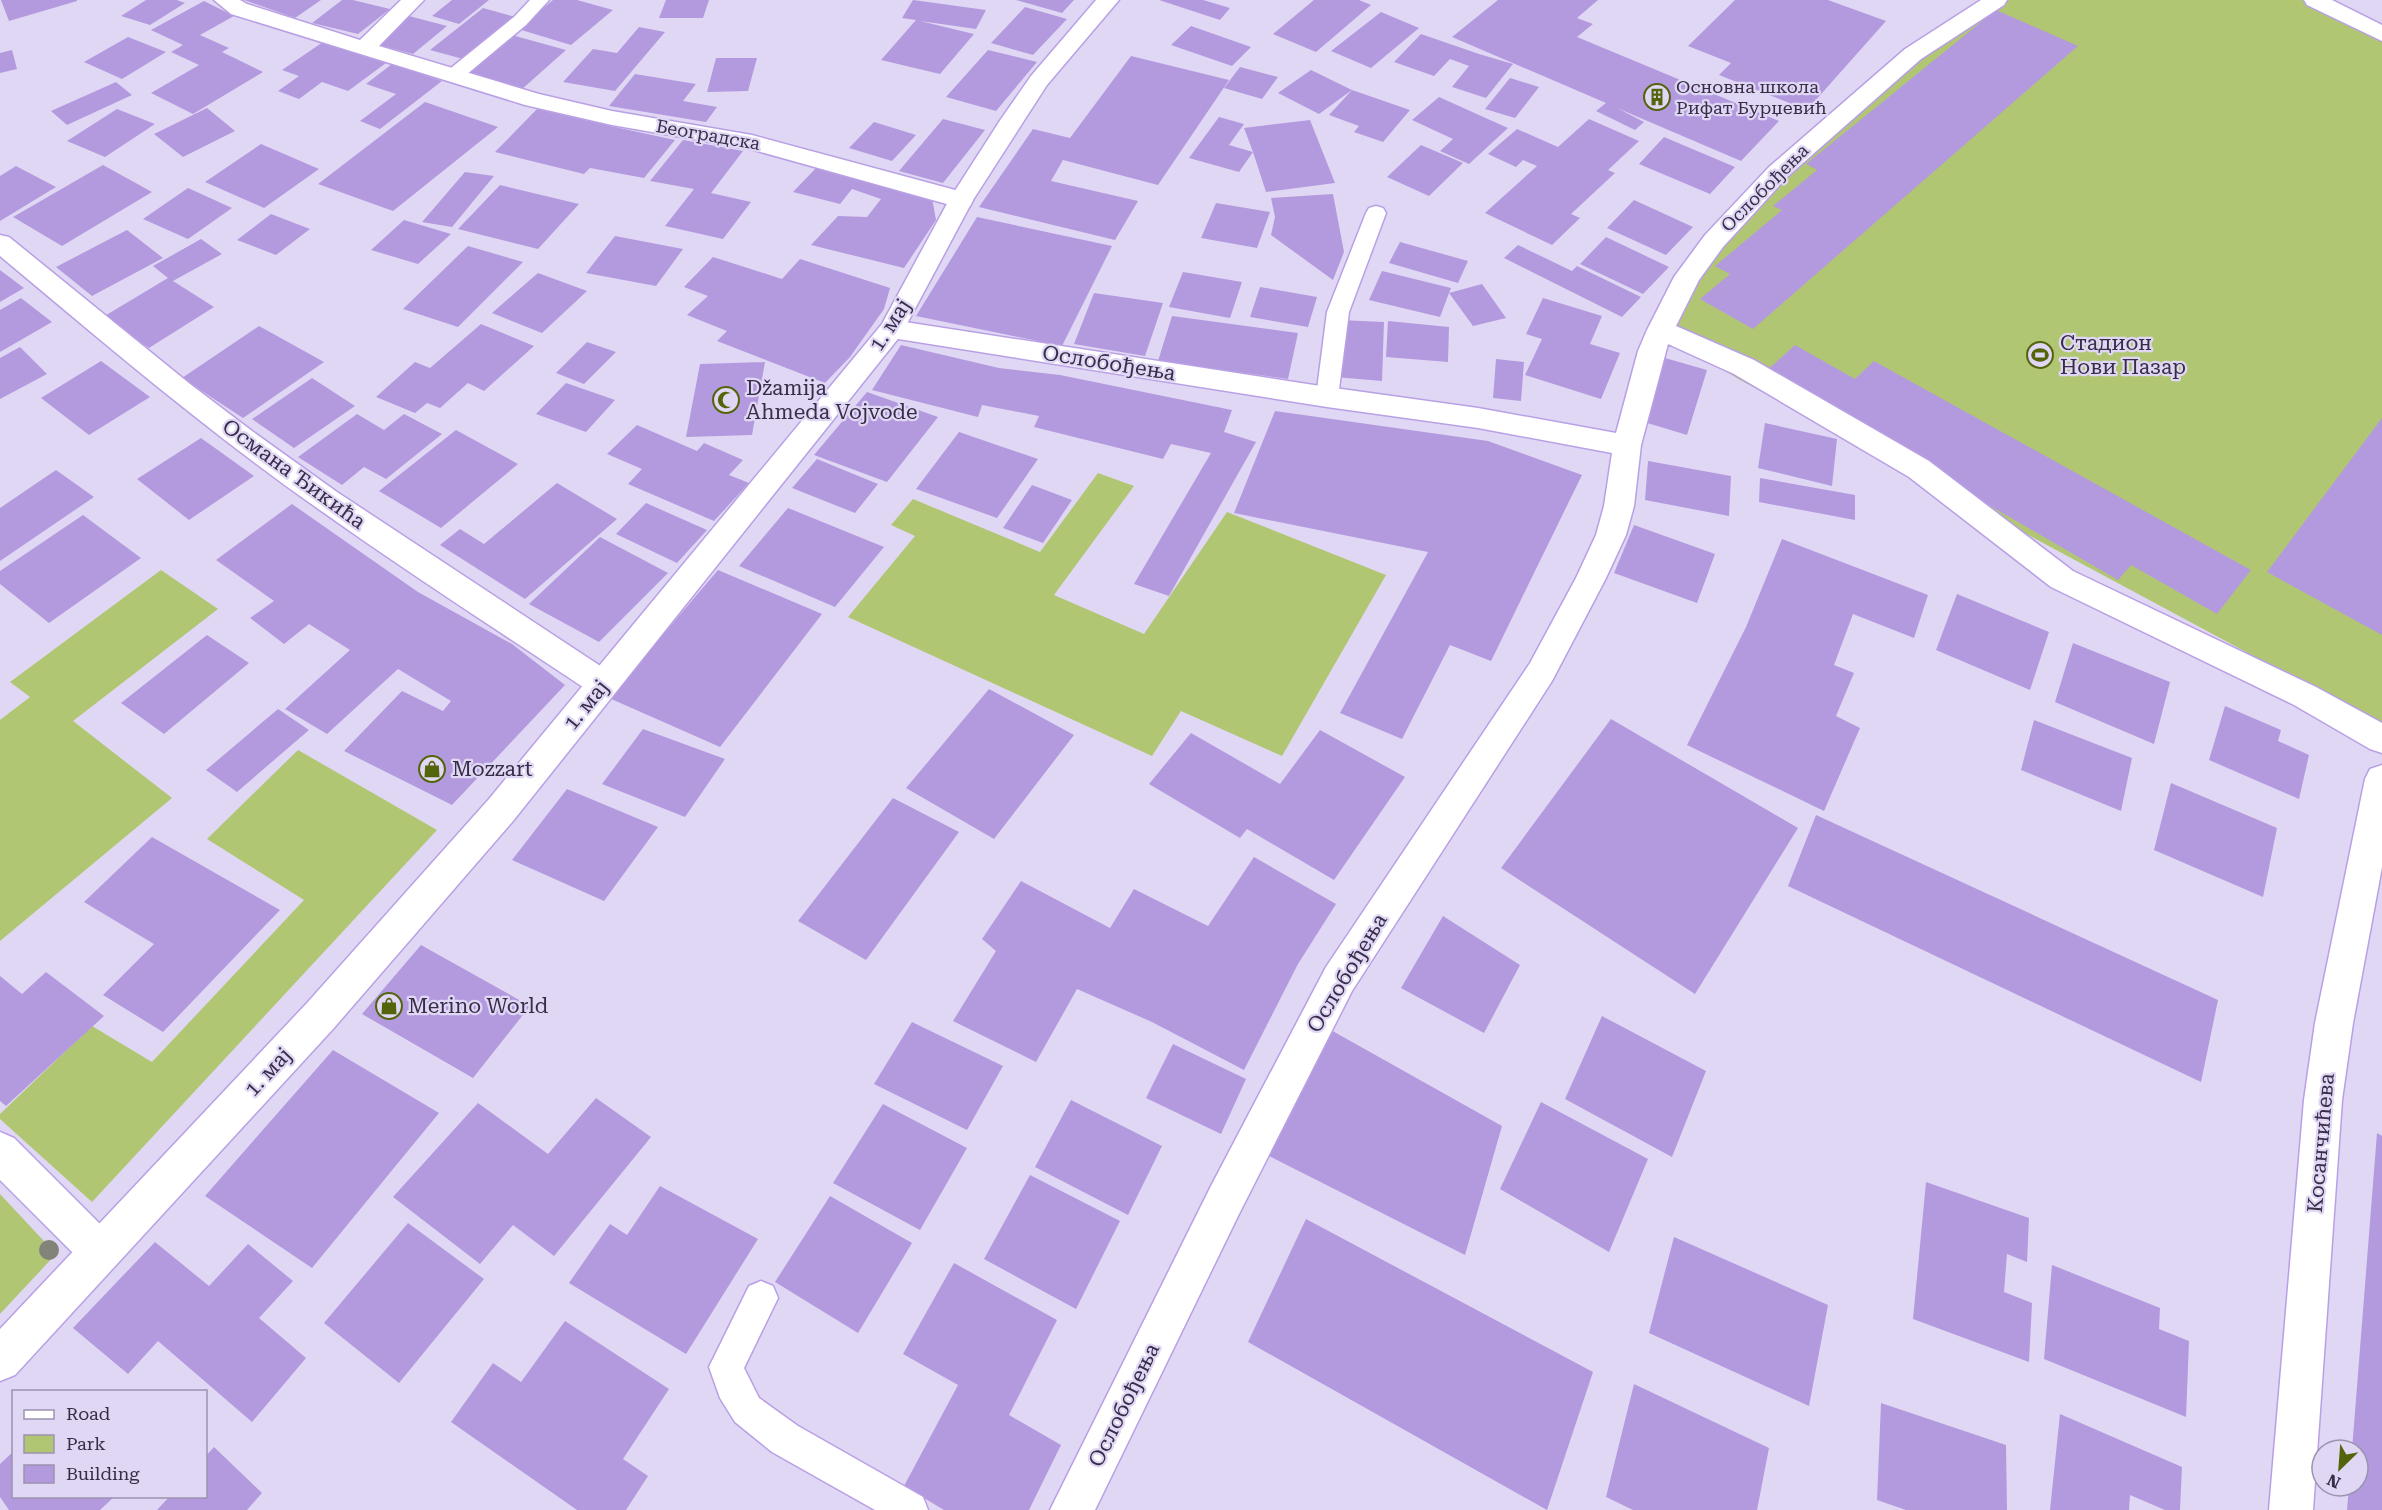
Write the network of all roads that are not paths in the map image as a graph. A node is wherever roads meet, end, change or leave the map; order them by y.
1 (225, 0) edge
2 (413, 0) edge
3 (540, 0) edge
4 (1108, 0) edge
5 (1996, 0) edge
6 (2315, 0) edge
7 (2382, 34) edge
8 (364, 48) junction
9 (453, 76) junction
10 (962, 200) junction
11 (1376, 213) dead end
12 (0, 243) edge
13 (892, 329) junction
14 (1660, 330) junction
15 (1327, 397) junction
16 (1628, 445) junction
17 (603, 684) junction
18 (2382, 739) edge
19 (2382, 780) edge
20 (0, 1152) edge
21 (100, 1252) junction
22 (761, 1298) dead end
23 (0, 1360) edge
24 (910, 1510) edge
25 (1072, 1510) edge
26 (2291, 1510) edge

1 - 8 street, Београдска
2 - 8 street
3 - 9 lane
4 - 10 street, 1. мај
5 - 14 street, Ослобођења
6 - 7 street
8 - 9 street, Београдска
9 - 10 street, Београдска
10 - 13 street, 1. мај
11 - 15 lane
12 - 17 street, Османа Ђикића
13 - 15 street, Ослобођења
13 - 17 street, 1. мај
14 - 16 street, Ослобођења
14 - 18 street
15 - 16 street, Ослобођења
16 - 25 street, Ослобођења
17 - 21 street, 1. мај
19 - 26 street, Косанчићева
20 - 21 street
21 - 23 street, 1. мај
22 - 24 lane

